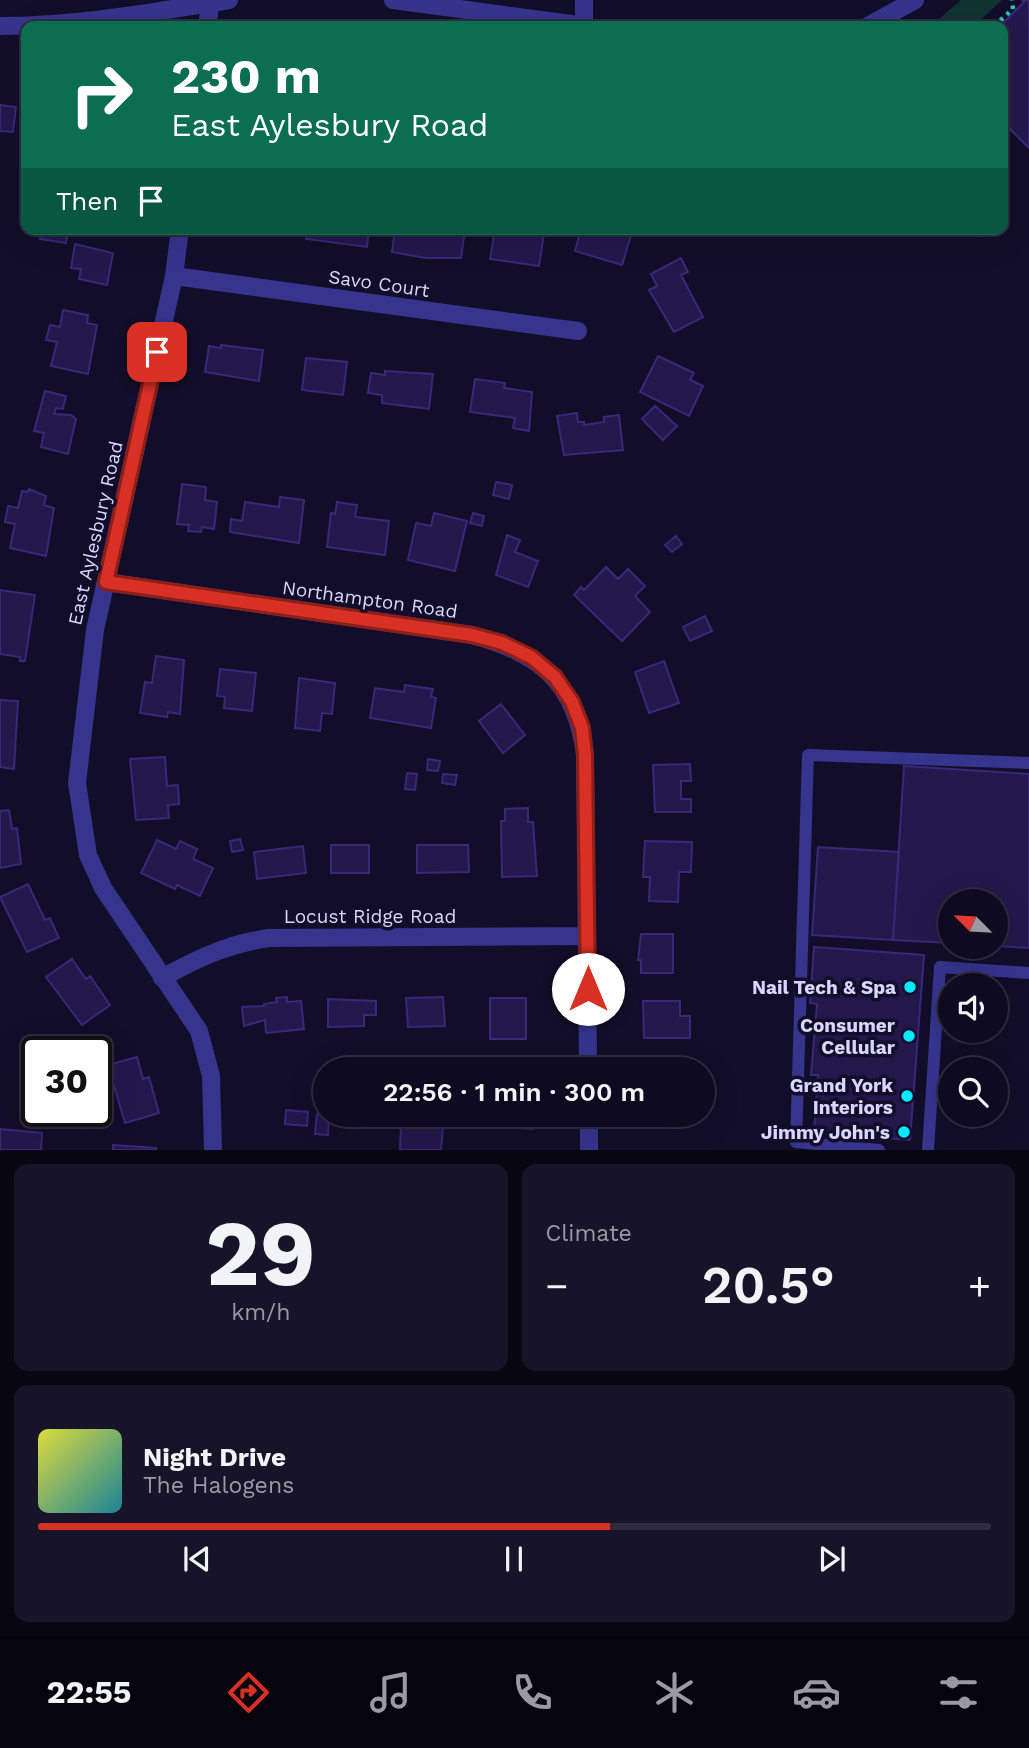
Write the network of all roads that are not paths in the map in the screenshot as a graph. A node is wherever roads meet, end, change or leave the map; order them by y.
1 (229, 0) edge
2 (393, 0) edge
3 (584, 0) edge
4 (915, 0) edge
5 (211, 1) edge
6 (95, 21) edge
7 (208, 21) edge
8 (548, 21) edge
9 (585, 21) edge
10 (877, 21) edge
11 (0, 26) edge
12 (21, 26) edge
13 (179, 235) edge
14 (174, 276) junction
15 (578, 331) dead end
16 (106, 582) junction
17 (1029, 764) edge
18 (587, 936) junction
19 (1029, 973) edge
20 (162, 978) junction
21 (588, 1057) edge
22 (589, 1127) edge
23 (796, 1146) edge
24 (213, 1150) edge
25 (589, 1150) edge
26 (880, 1150) edge
27 (928, 1150) edge

1 - 5 street
2 - 8 street
3 - 9 street
4 - 10 street
5 - 6 street
5 - 7 street
11 - 12 street
13 - 14 street, East Aylesbury Road
14 - 15 street, Savo Court
14 - 16 street, East Aylesbury Road
16 - 18 street, Northampton Road
16 - 20 street, East Aylesbury Road
17 - 23 lane
18 - 20 street, Locust Ridge Road
18 - 21 street, Northampton Road
19 - 27 lane
20 - 24 street, East Aylesbury Road
22 - 25 street
23 - 26 lane

